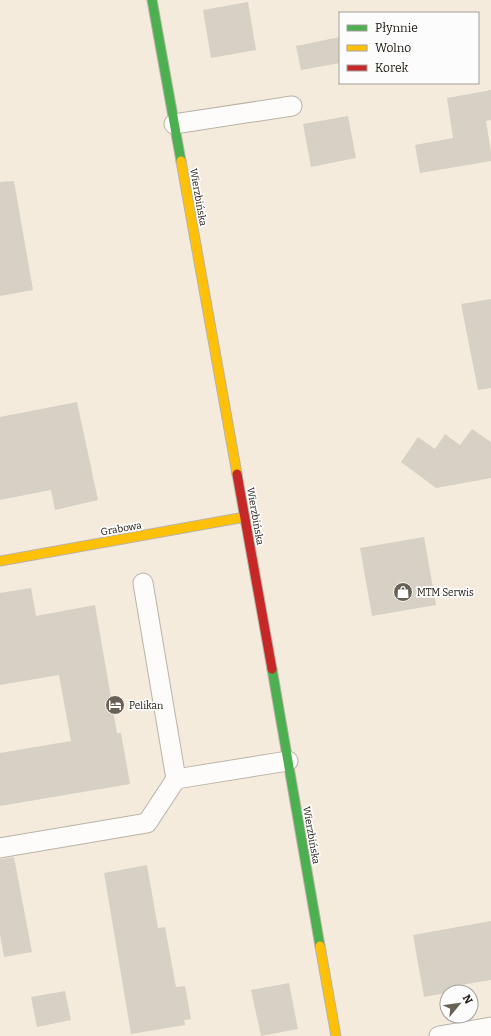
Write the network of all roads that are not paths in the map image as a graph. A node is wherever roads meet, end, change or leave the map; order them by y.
1 (152, 0) edge
2 (292, 106) dead end
3 (174, 124) junction
4 (245, 517) junction
5 (0, 561) edge
6 (143, 583) dead end
7 (288, 760) junction
8 (176, 779) junction
9 (0, 848) edge
10 (491, 1027) edge
11 (336, 1036) edge
12 (439, 1036) edge

1 - 3 street, Wierzbińska
2 - 3 lane
3 - 4 street, Wierzbińska
4 - 5 street, Grabowa
4 - 7 street, Wierzbińska
6 - 8 lane
7 - 8 lane
7 - 11 street, Wierzbińska
8 - 9 lane
10 - 12 lane

